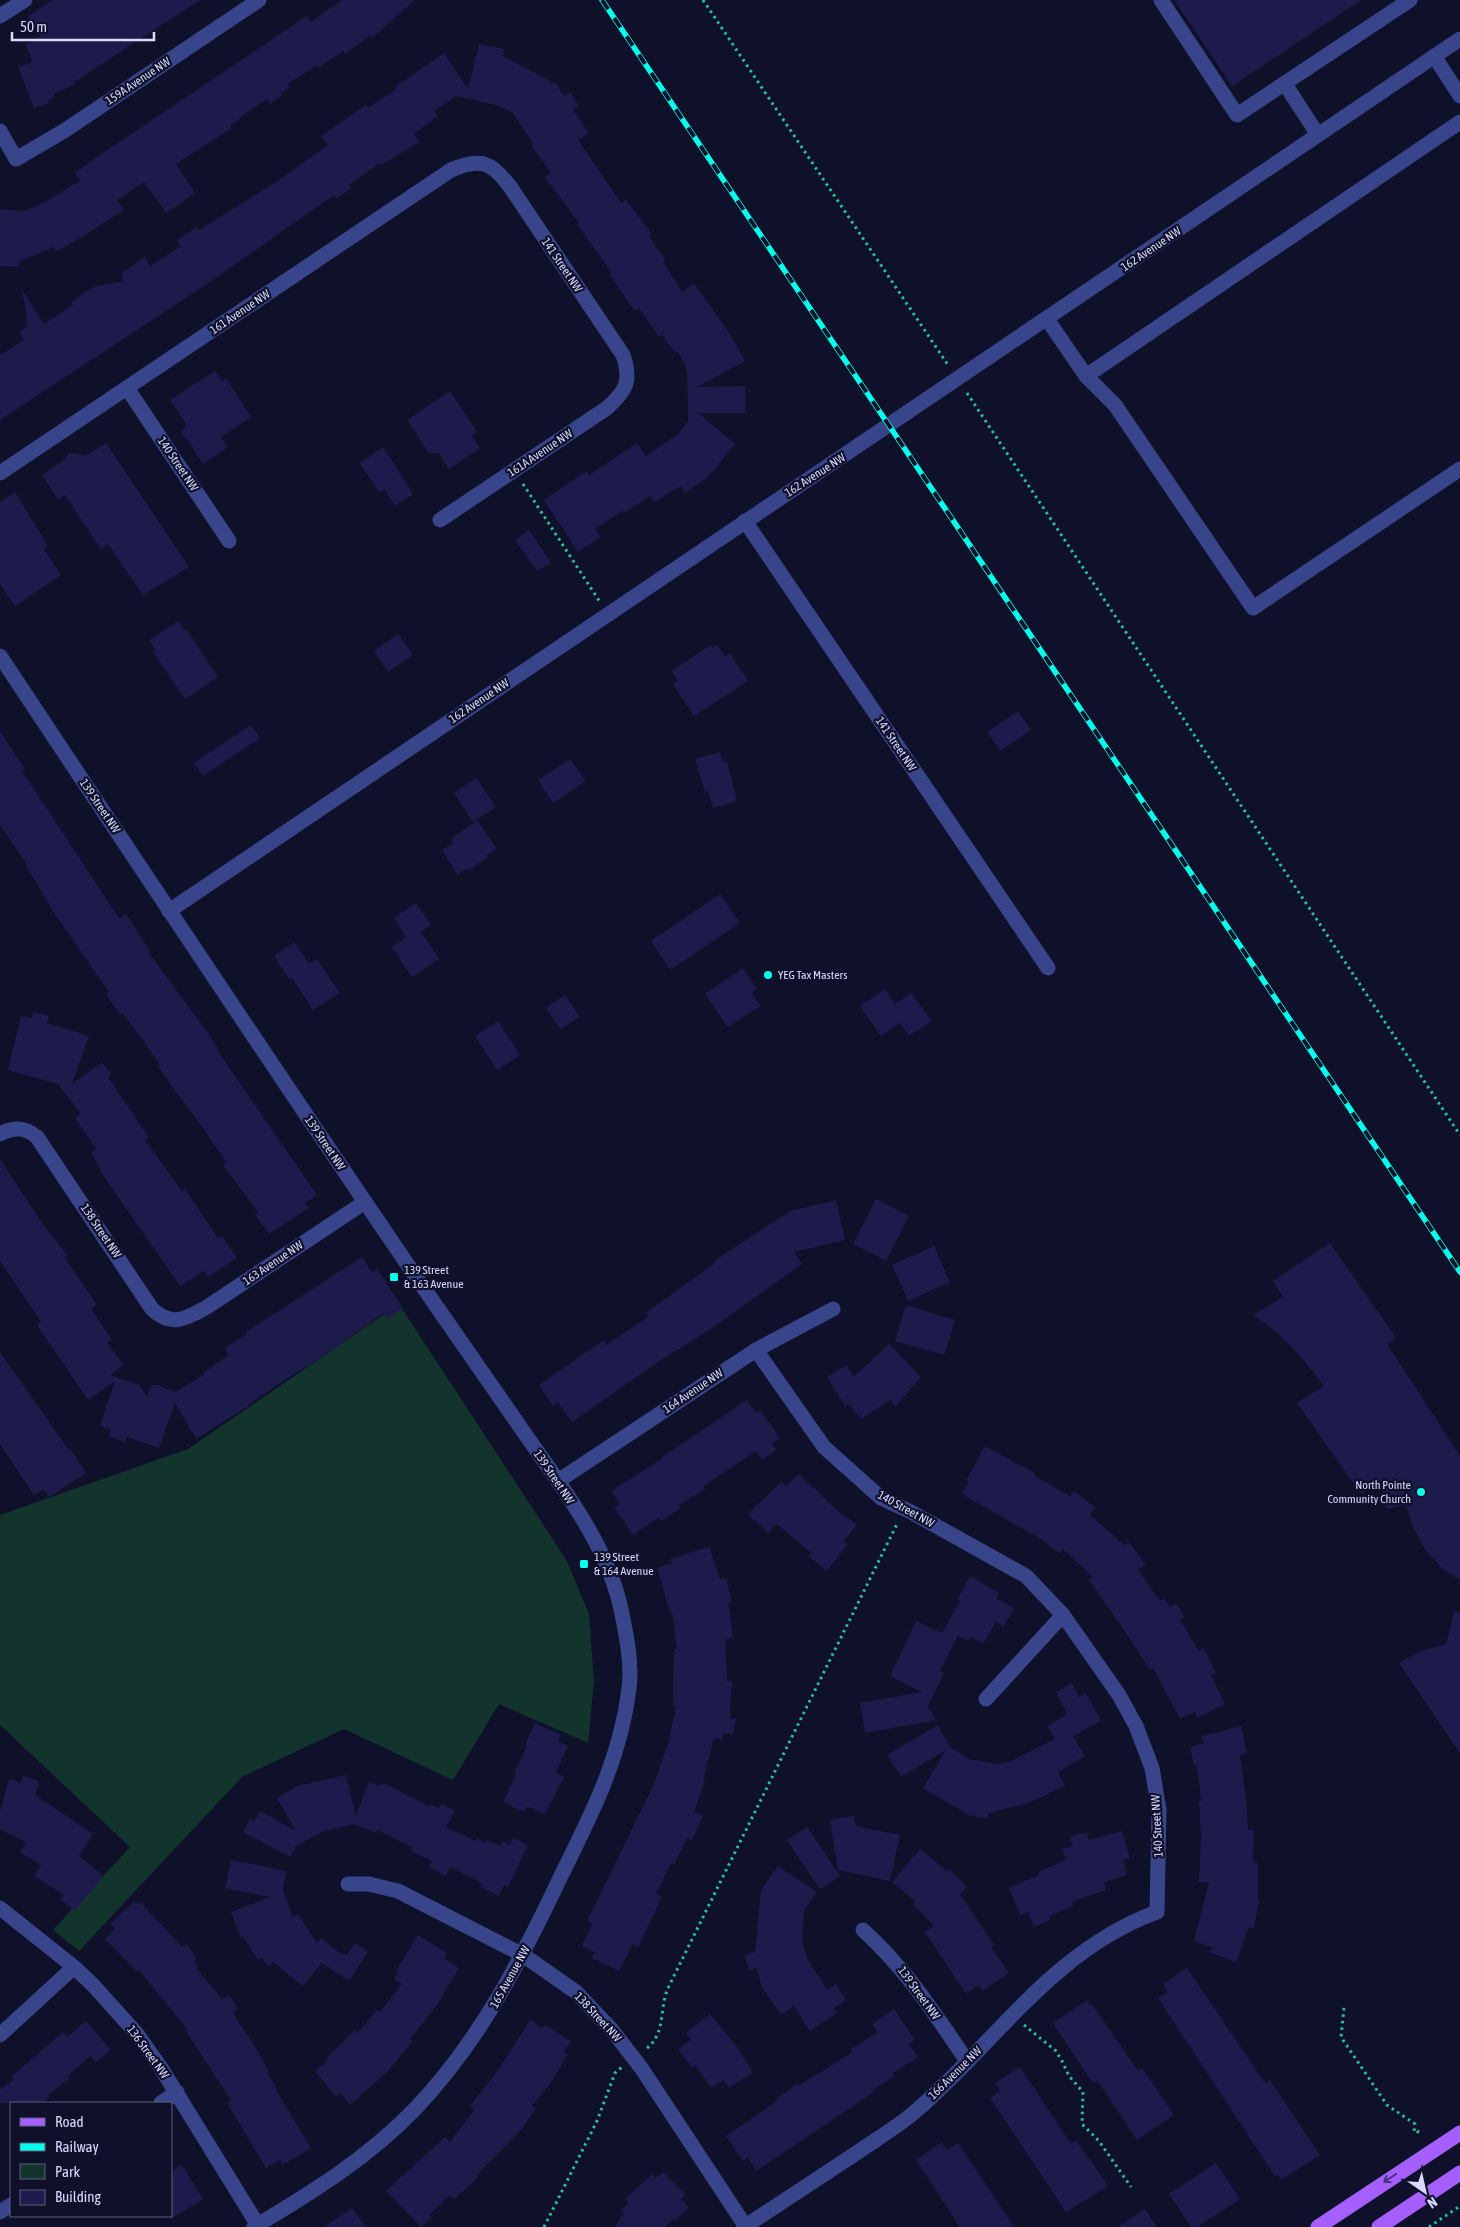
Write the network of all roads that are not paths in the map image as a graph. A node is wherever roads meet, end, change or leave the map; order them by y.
1 (25, 0) edge
2 (259, 0) edge
3 (1161, 0) edge
4 (1410, 0) edge
5 (0, 16) edge
6 (1460, 38) edge
7 (1434, 56) junction
8 (1284, 84) junction
9 (1460, 96) edge
10 (1460, 122) edge
11 (0, 131) edge
12 (1318, 135) junction
13 (484, 162) joint
14 (1047, 319) junction
15 (628, 376) joint
16 (1086, 376) junction
17 (127, 388) junction
18 (1460, 469) edge
19 (0, 473) edge
20 (440, 520) dead end
21 (745, 521) junction
22 (229, 541) dead end
23 (0, 656) edge
24 (169, 911) junction
25 (1048, 968) dead end
26 (0, 1134) edge
27 (365, 1202) junction
28 (833, 1309) dead end
29 (179, 1320) joint
30 (756, 1350) junction
31 (558, 1482) junction
32 (1063, 1615) junction
33 (627, 1640) joint
34 (986, 1699) dead end
35 (348, 1884) dead end
36 (0, 1908) edge
37 (1157, 1912) joint
38 (863, 1930) dead end
39 (523, 1956) junction
40 (74, 1967) junction
41 (0, 2035) edge
42 (967, 2061) junction
43 (177, 2092) junction
44 (162, 2102) edge
45 (1460, 2133) edge
46 (1460, 2173) edge
47 (257, 2226) edge
48 (746, 2227) edge
49 (1318, 2227) edge
50 (1379, 2227) edge

1 - 5 street
2 - 11 street, 159A Avenue NW
3 - 8 street
4 - 8 street
6 - 7 street, 162 Avenue NW
7 - 9 street
7 - 12 street, 162 Avenue NW
8 - 12 street
10 - 16 street
12 - 14 street, 162 Avenue NW
13 - 15 street, 141 Street NW
13 - 17 street, 161 Avenue NW
14 - 16 street
14 - 21 street, 162 Avenue NW
15 - 20 street, 161A Avenue NW
16 - 18 street
17 - 19 street, 161 Avenue NW
17 - 22 street, 140 Street NW
21 - 24 street, 162 Avenue NW
21 - 25 street, 141 Street NW
23 - 24 street, 139 Street NW
24 - 27 street, 139 Street NW
26 - 29 street, 138 Street NW
27 - 29 street, 163 Avenue NW
27 - 31 street, 139 Street NW
28 - 30 street, 164 Avenue NW
30 - 31 street, 164 Avenue NW
30 - 32 street, 140 Street NW
31 - 33 street, 139 Street NW
32 - 34 street
32 - 37 street, 140 Street NW
33 - 39 street, 165 Avenue NW
35 - 39 street, 138 Street NW
36 - 40 street, 136 Street NW
37 - 42 street, 166 Avenue NW
38 - 42 street, 139 Street NW
39 - 47 street, 165 Avenue NW
39 - 48 street, 138 Street NW
40 - 41 street
40 - 43 street, 136 Street NW
42 - 48 street, 166 Avenue NW
43 - 44 street
43 - 47 street, 136 Street NW
45 -> 49 main road
46 - 50 main road

